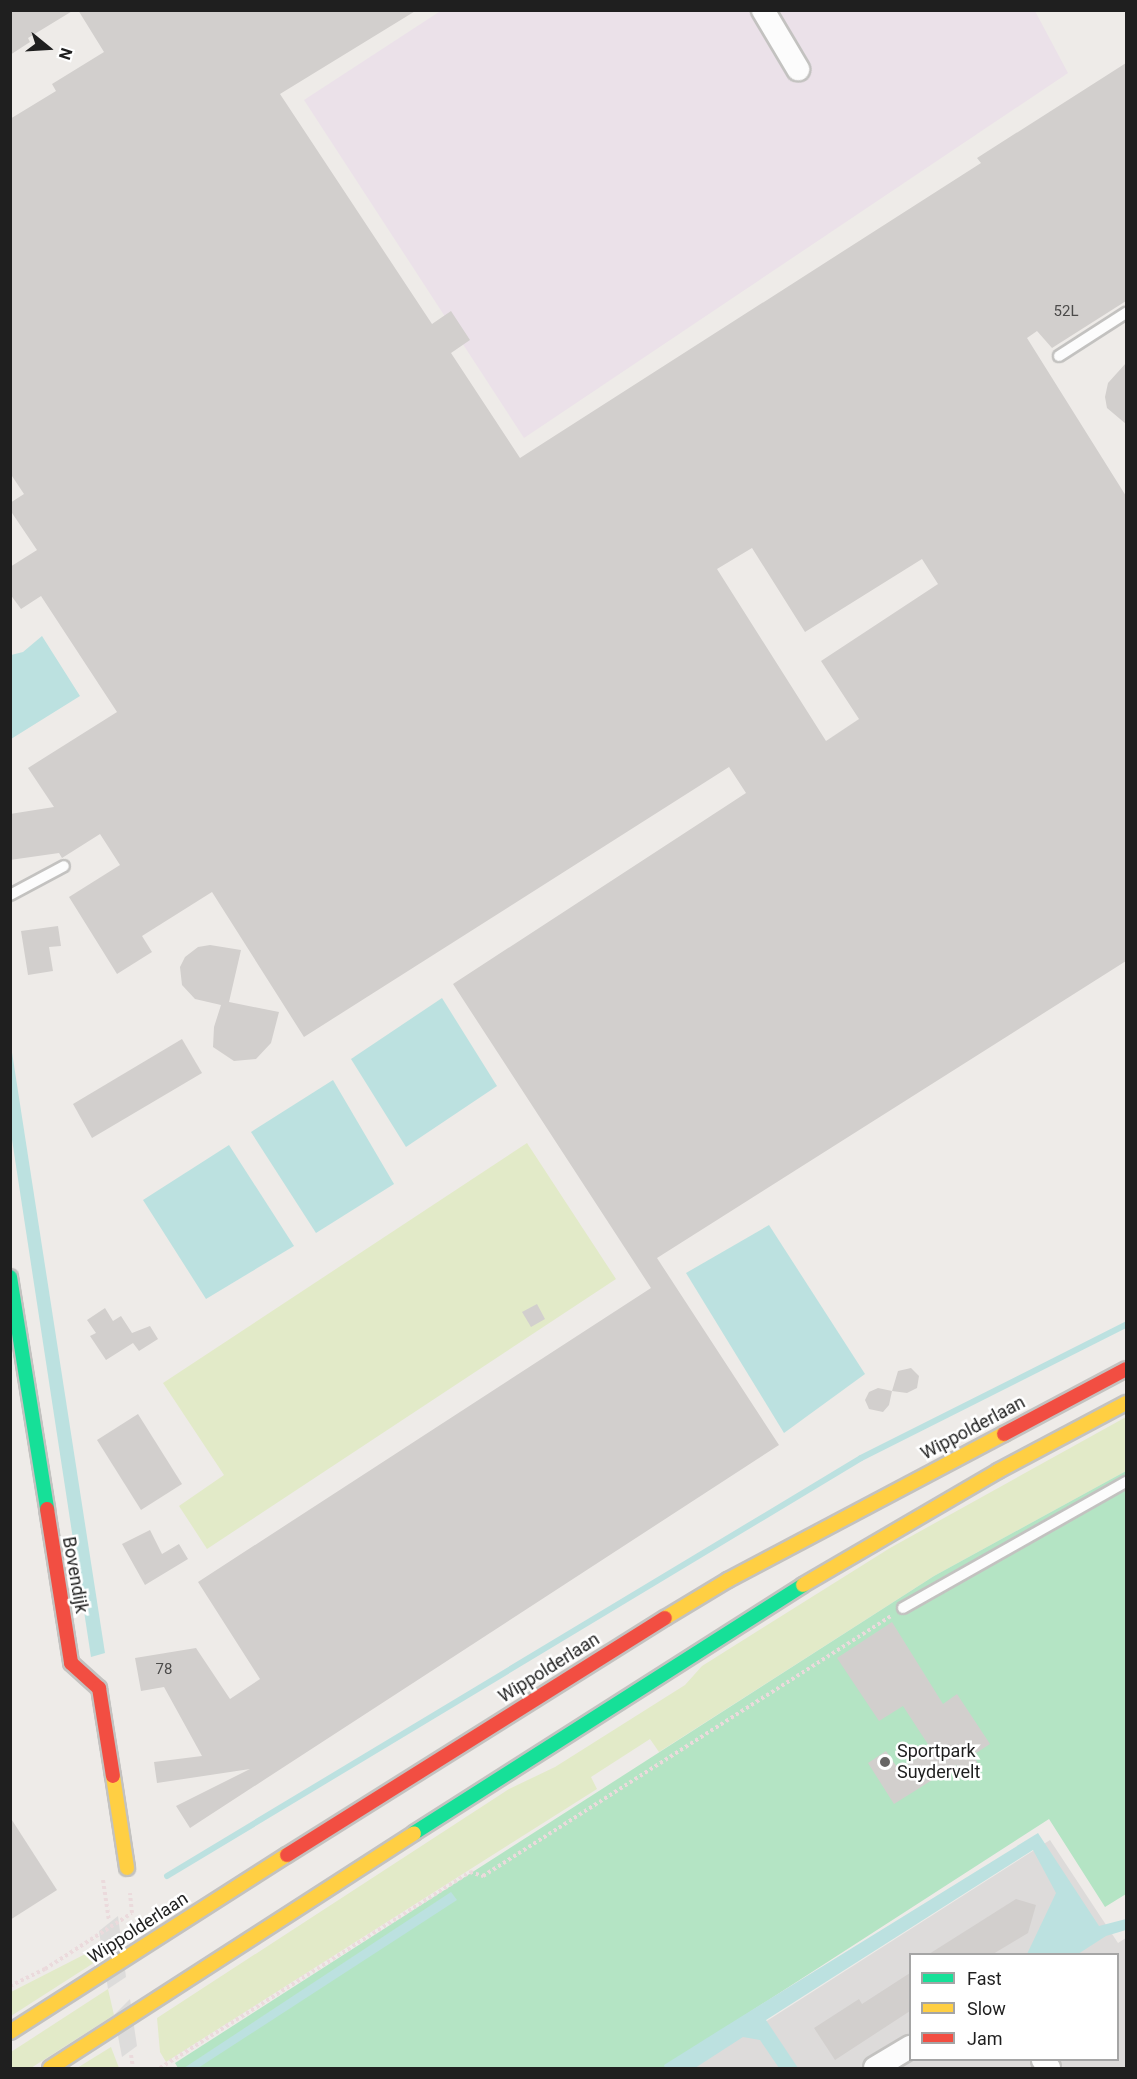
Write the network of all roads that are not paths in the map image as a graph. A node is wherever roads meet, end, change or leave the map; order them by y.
1 (763, 10) edge
2 (798, 69) dead end
3 (1126, 313) edge
4 (1059, 356) dead end
5 (64, 866) dead end
6 (10, 895) edge
7 (10, 1277) edge
8 (1126, 1369) edge
9 (1126, 1403) edge
10 (1126, 1482) edge
11 (903, 1608) road end
12 (127, 1868) road end
13 (10, 2032) edge
14 (909, 2048) edge
15 (50, 2068) edge
16 (875, 2068) edge

1 - 2 street
3 - 4 lane
5 - 6 lane
7 - 12 main road, Bovendijk
8 - 13 main road, Wippolderlaan
9 - 15 main road
10 - 11 lane
14 - 16 street

